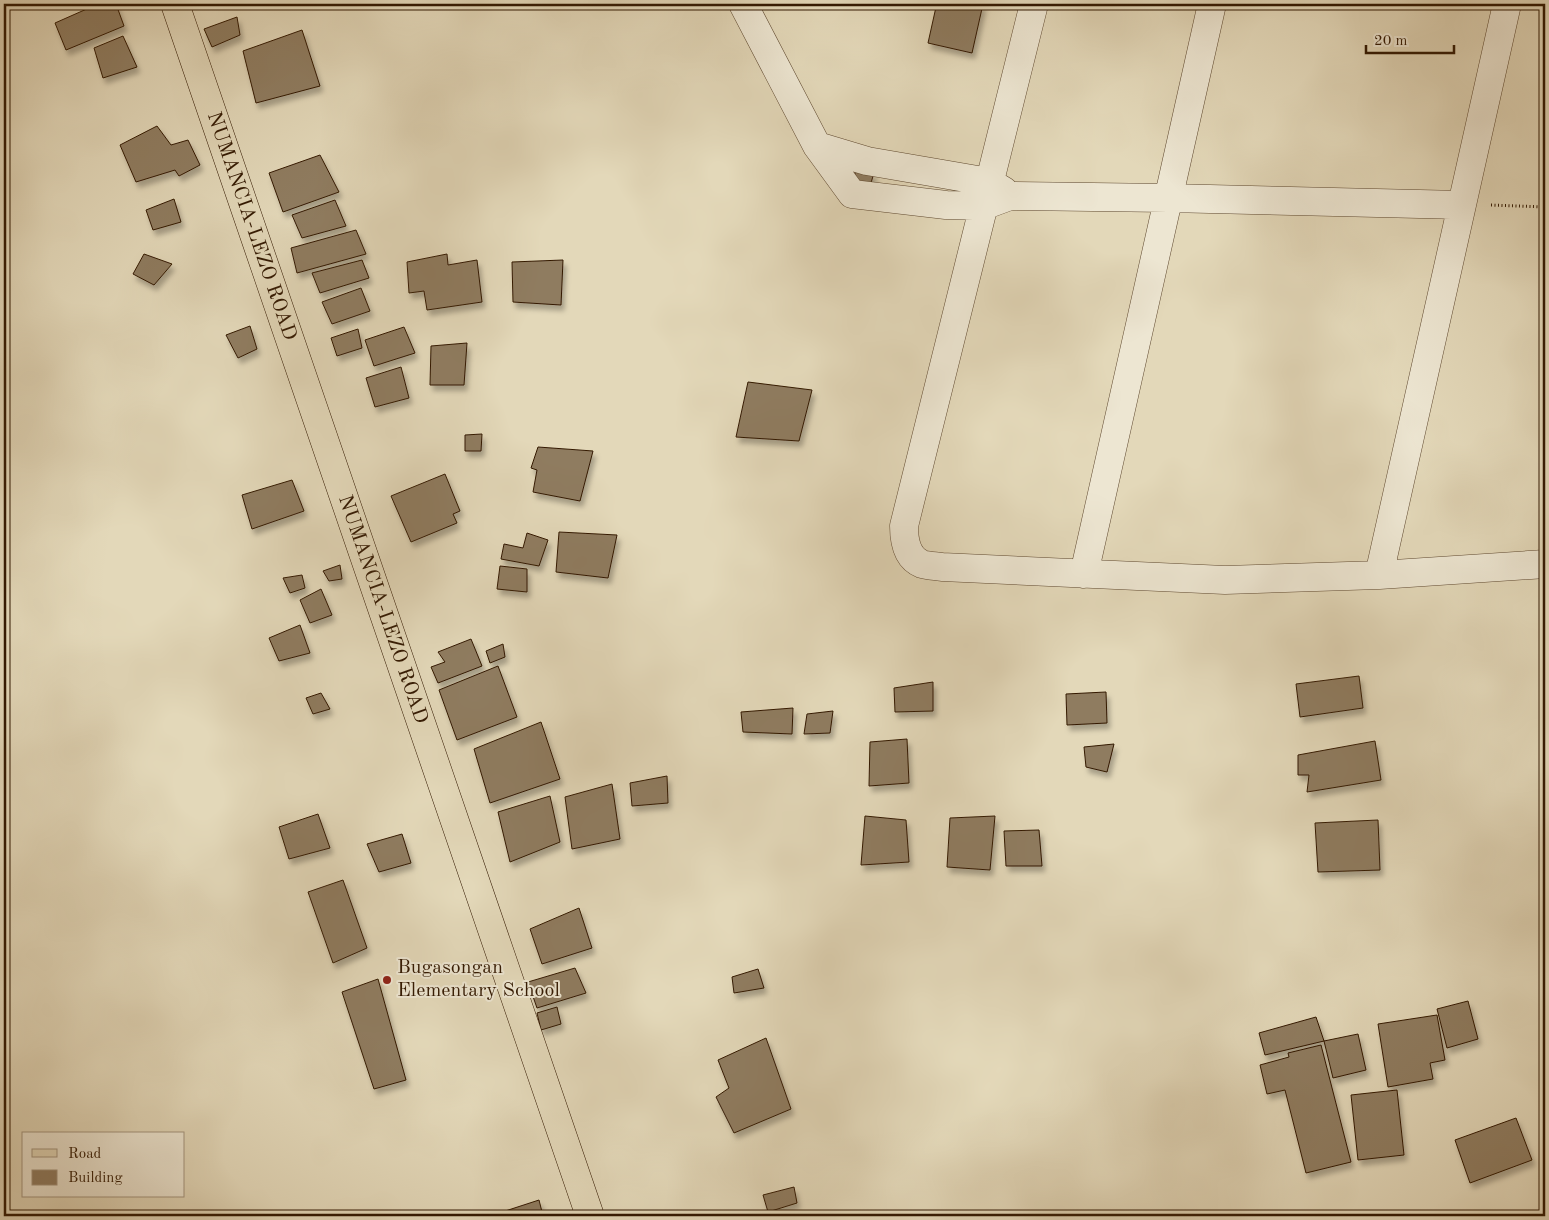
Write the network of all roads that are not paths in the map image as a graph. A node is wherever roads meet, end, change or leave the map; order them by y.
1 (175, 4) edge
2 (743, 4) edge
3 (1034, 4) edge
4 (1212, 4) edge
5 (1507, 4) edge
6 (817, 146) junction
7 (994, 194) junction
8 (1168, 198) junction
9 (1462, 205) junction
10 (1545, 564) edge
11 (1084, 574) junction
12 (1379, 575) junction
13 (590, 1216) edge

1 - 13 main road, NUMANCIA-LEZO ROAD
2 - 6 street
3 - 7 street
4 - 8 street
5 - 9 street
6 - 7 street
6 - 7 street
7 - 8 street
7 - 11 street
8 - 9 street
8 - 11 street
9 - 12 street
10 - 12 street
11 - 12 street

